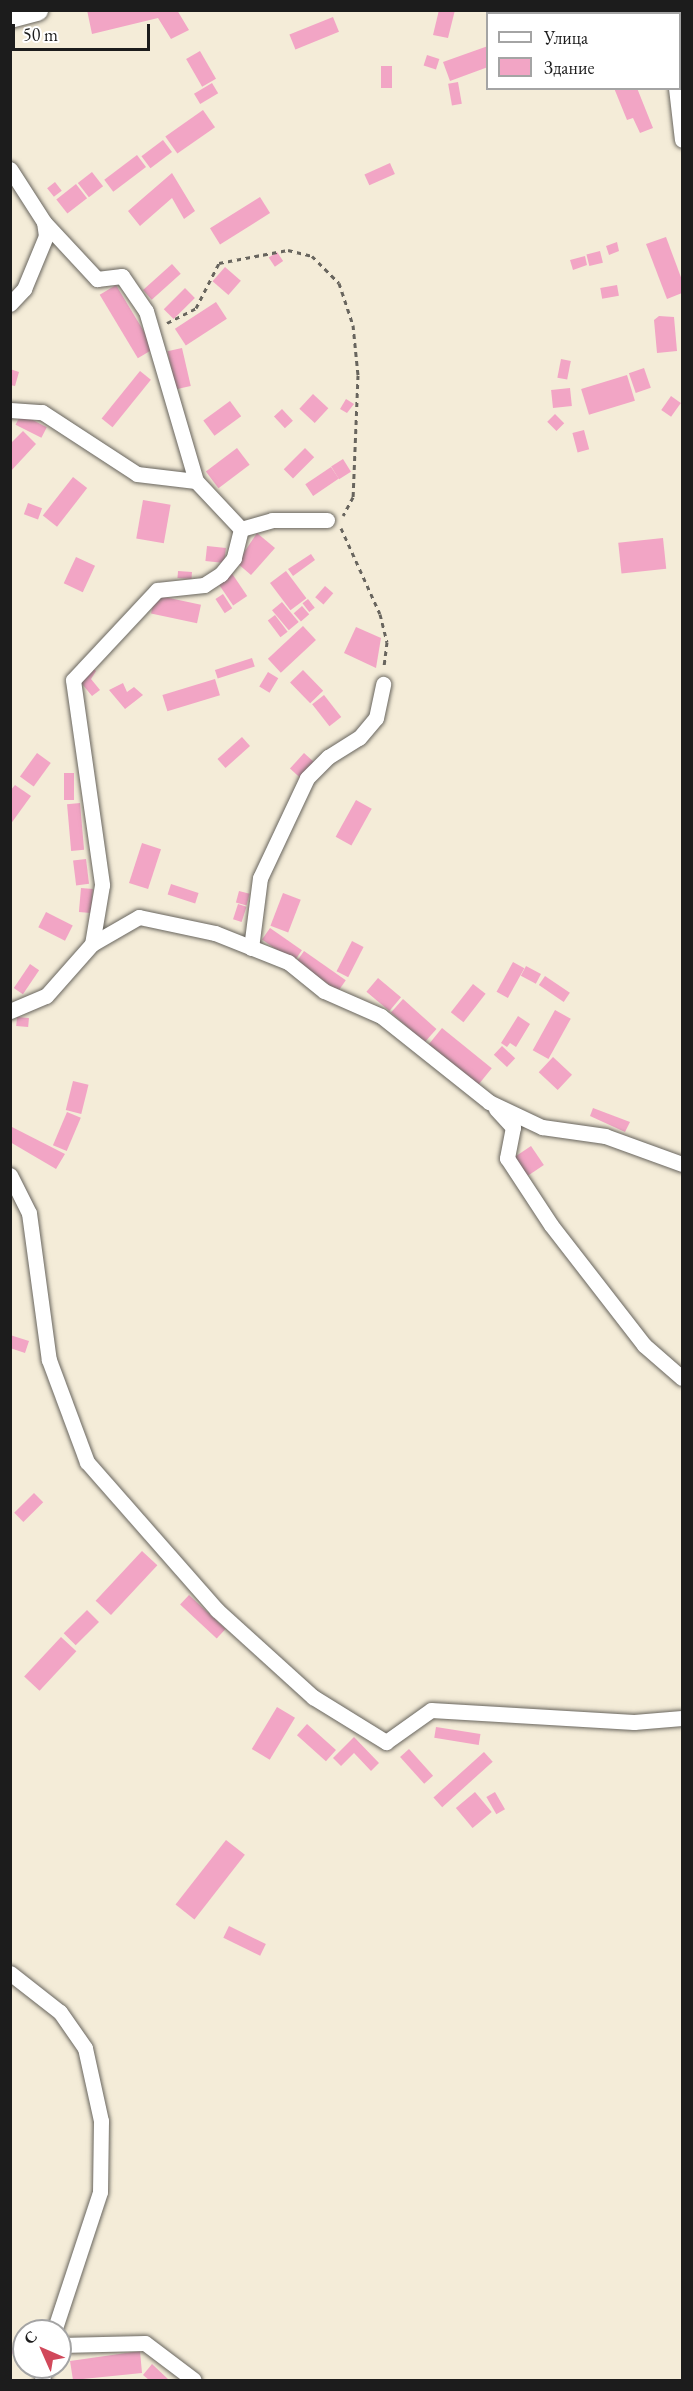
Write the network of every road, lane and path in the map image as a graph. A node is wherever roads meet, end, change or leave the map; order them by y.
1 (37, 10) edge
2 (10, 17) edge
3 (676, 90) edge
4 (682, 140) edge
5 (10, 169) edge
6 (44, 222) junction
7 (10, 304) edge
8 (146, 311) junction
9 (10, 410) edge
10 (196, 481) junction
11 (327, 520) junction
12 (241, 529) junction
13 (382, 684) joint
14 (92, 944) junction
15 (251, 948) junction
16 (10, 1011) edge
17 (489, 1102) junction
18 (682, 1164) edge
19 (10, 1175) edge
20 (682, 1378) edge
21 (682, 1718) edge
22 (10, 1973) edge
23 (58, 2319) edge
24 (72, 2345) edge
25 (194, 2380) edge

1 - 2 street
3 - 4 street
5 - 6 street
6 - 7 street
6 - 8 street
8 - 10 street
8 - 11 path
9 - 10 street
10 - 12 street
11 - 12 street
11 - 13 path
12 - 14 street
13 - 15 street
14 - 15 street
14 - 16 street
15 - 17 street
17 - 18 street
17 - 20 street
19 - 21 street
22 - 23 street
24 - 25 street

